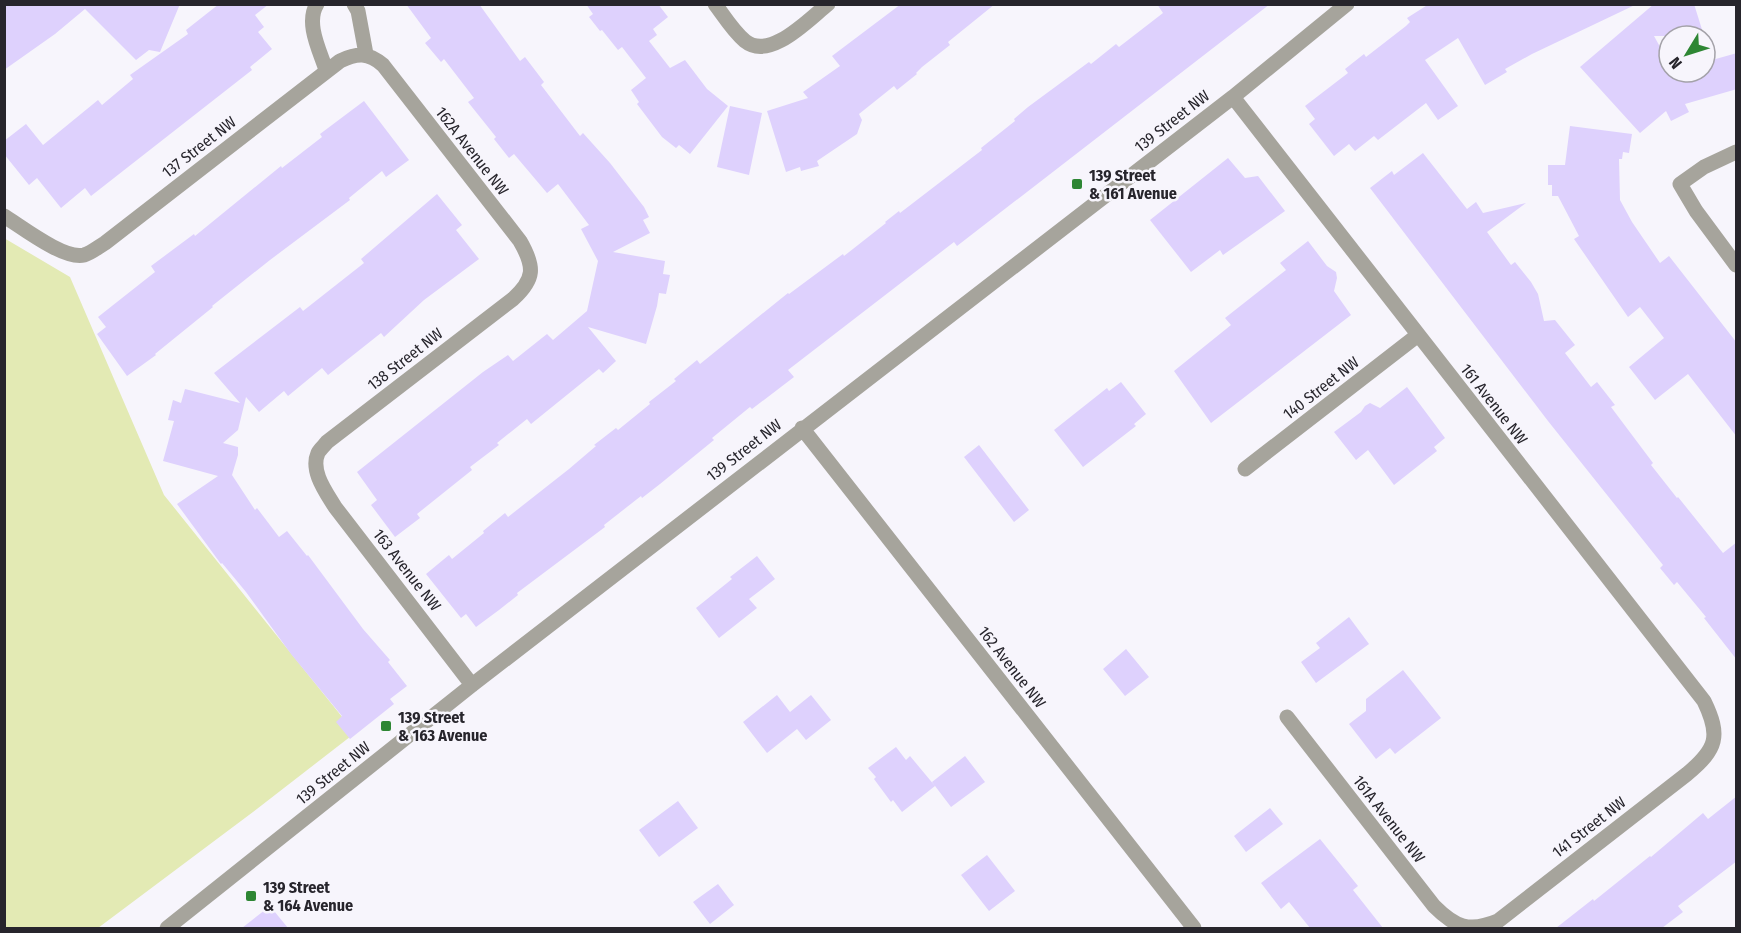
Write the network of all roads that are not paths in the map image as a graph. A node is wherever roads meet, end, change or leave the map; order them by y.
1 (317, 4) edge
2 (354, 4) edge
3 (715, 4) edge
4 (828, 4) edge
5 (1347, 4) edge
6 (366, 54) junction
7 (326, 70) junction
8 (1233, 97) junction
9 (1737, 152) edge
10 (4, 216) edge
11 (1737, 264) edge
12 (530, 280) joint
13 (1418, 335) junction
14 (802, 428) junction
15 (1245, 469) dead end
16 (317, 474) joint
17 (472, 685) junction
18 (1287, 717) dead end
19 (1715, 739) joint
20 (167, 928) edge
21 (1194, 928) edge
22 (1474, 928) edge

1 - 7 street
2 - 6 street
3 - 4 street
5 - 8 street, 139 Street NW
6 - 7 street, 137 Street NW
6 - 12 street, 162A Avenue NW
7 - 10 street, 137 Street NW
8 - 13 street, 161 Avenue NW
8 - 14 street, 139 Street NW
9 - 11 street
12 - 16 street, 138 Street NW
13 - 15 street, 140 Street NW
13 - 19 street, 161 Avenue NW
14 - 17 street, 139 Street NW
14 - 21 street, 162 Avenue NW
16 - 17 street, 163 Avenue NW
17 - 20 street, 139 Street NW
18 - 22 street, 161A Avenue NW
19 - 22 street, 141 Street NW

